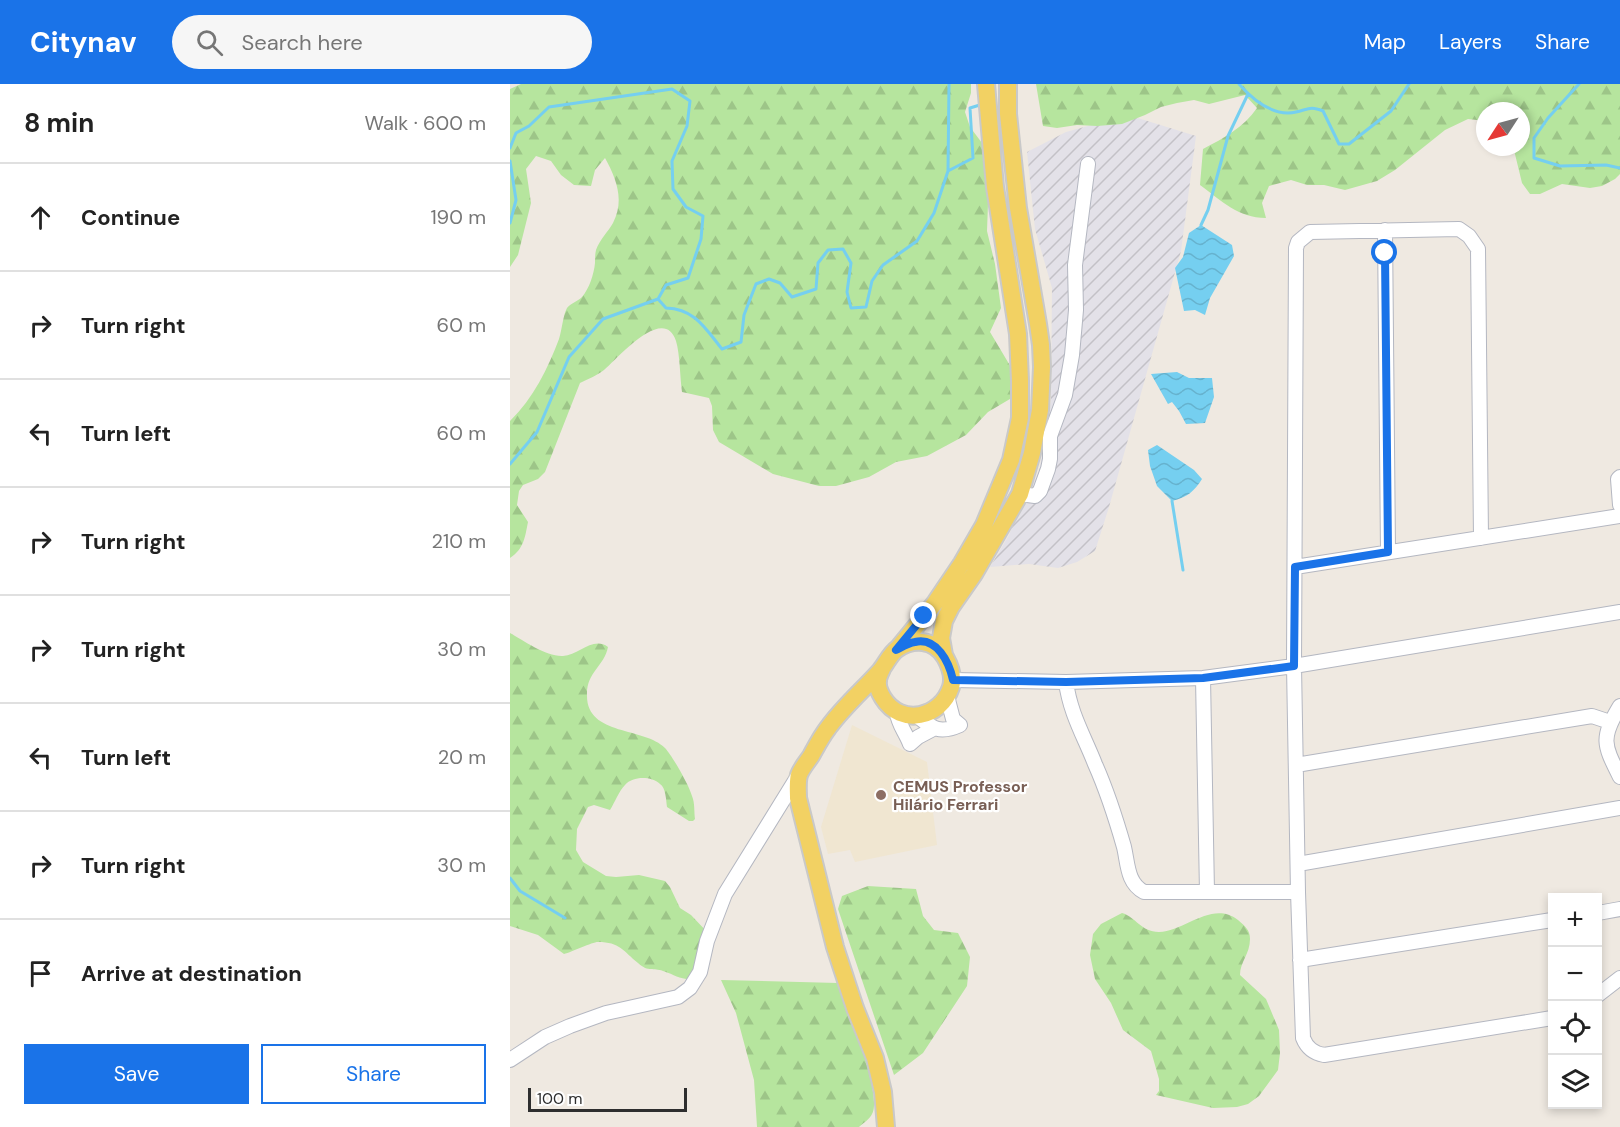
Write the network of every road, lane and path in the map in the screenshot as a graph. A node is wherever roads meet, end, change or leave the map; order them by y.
1 (1008, 90) edge
2 (987, 96) edge
3 (1088, 164) dead end
4 (1385, 230) junction
5 (1620, 477) edge
6 (1020, 494) junction
7 (1620, 505) edge
8 (1620, 516) edge
9 (1481, 538) junction
10 (1388, 552) junction
11 (1295, 567) junction
12 (1620, 612) edge
13 (896, 650) junction
14 (944, 655) junction
15 (1294, 666) junction
16 (882, 669) junction
17 (1203, 678) junction
18 (953, 680) junction
19 (1066, 682) junction
20 (947, 696) junction
21 (1620, 706) edge
22 (894, 710) junction
23 (841, 712) junction
24 (917, 716) junction
25 (1610, 722) junction
26 (935, 728) junction
27 (1296, 765) junction
28 (799, 776) junction
29 (1620, 777) edge
30 (1620, 808) edge
31 (1298, 864) junction
32 (1207, 892) junction
33 (1298, 892) junction
34 (1620, 909) edge
35 (1602, 912) edge
36 (1548, 921) edge
37 (1300, 960) junction
38 (1620, 978) edge
39 (1602, 992) edge
40 (1548, 1019) edge
41 (510, 1060) edge
42 (886, 1127) edge

1 - 6 main road
2 - 13 main road
3 - 6 street
4 - 9 street
4 - 10 street
4 - 11 street
5 - 7 street
6 - 14 main road
8 - 9 street
9 - 10 street
10 - 11 street
11 - 15 street
12 - 15 street
13 - 14 main road
13 - 16 main road
14 - 18 main road
15 - 17 street
15 - 27 street
16 - 22 main road
16 - 23 main road
17 - 19 street
17 - 32 street
18 - 19 street
18 - 20 main road
19 - 32 street
20 - 24 main road
20 - 26 street
21 - 25 street
22 - 23 main road
22 - 24 main road
22 - 26 street
23 - 28 main road
24 - 26 street
25 - 27 street
25 - 29 street
27 - 31 street
28 - 41 street
28 - 42 main road
30 - 31 street
31 - 33 street
32 - 33 street
33 - 37 street
34 - 35 street
36 - 37 street
37 - 40 street
38 - 39 street

